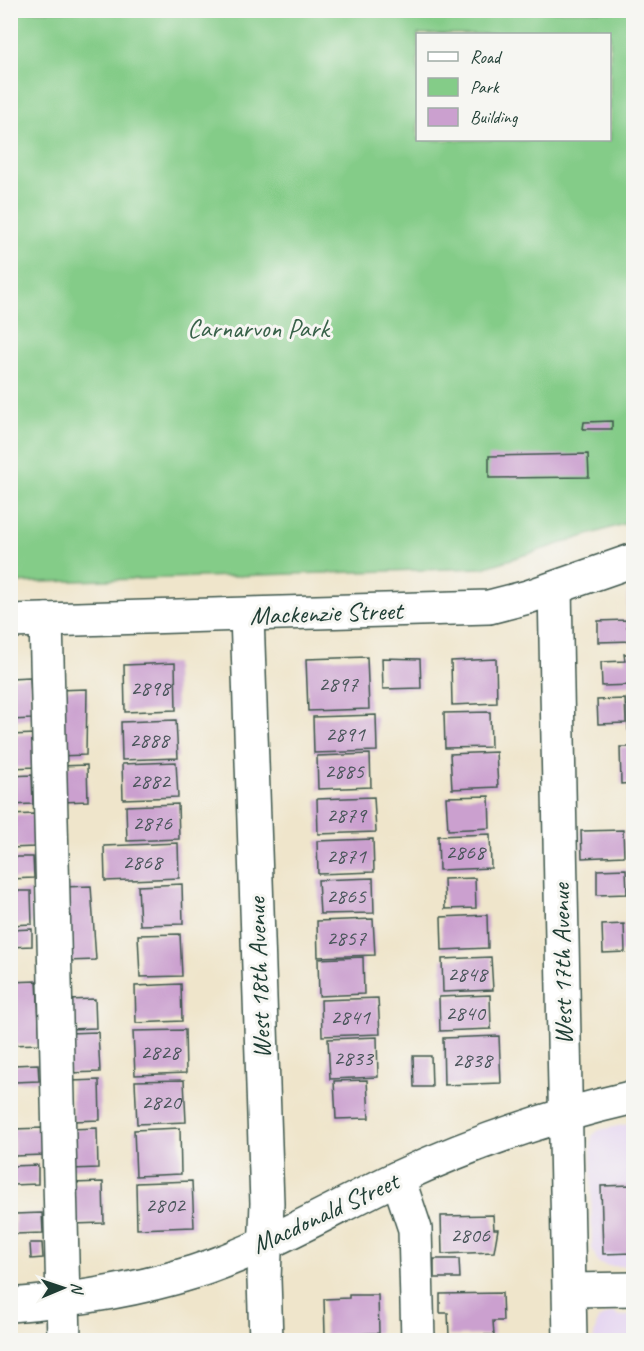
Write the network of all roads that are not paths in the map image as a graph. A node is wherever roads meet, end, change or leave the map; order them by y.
1 (633, 560) edge
2 (555, 588) junction
3 (247, 615) junction
4 (46, 620) junction
5 (10, 621) edge
6 (633, 1097) edge
7 (566, 1113) junction
8 (398, 1178) junction
9 (265, 1243) junction
10 (633, 1289) edge
11 (570, 1290) junction
12 (63, 1301) junction
13 (10, 1305) edge
14 (64, 1341) edge
15 (266, 1341) edge
16 (418, 1341) edge
17 (570, 1341) edge

1 - 2 street, Mackenzie Street
2 - 3 street, Mackenzie Street
2 - 7 street, West 17th Avenue
3 - 4 street, Mackenzie Street
3 - 9 street, West 18th Avenue
4 - 5 street, Mackenzie Street
4 - 12 street
6 - 7 street, Macdonald Street
7 - 8 street, Macdonald Street
7 - 11 street, West 17th Avenue
8 - 9 street, Macdonald Street
8 - 16 street
9 - 12 street, Macdonald Street
9 - 15 street, West 18th Avenue
10 - 11 street
11 - 17 street, West 17th Avenue
12 - 13 street, Macdonald Street
12 - 14 street

